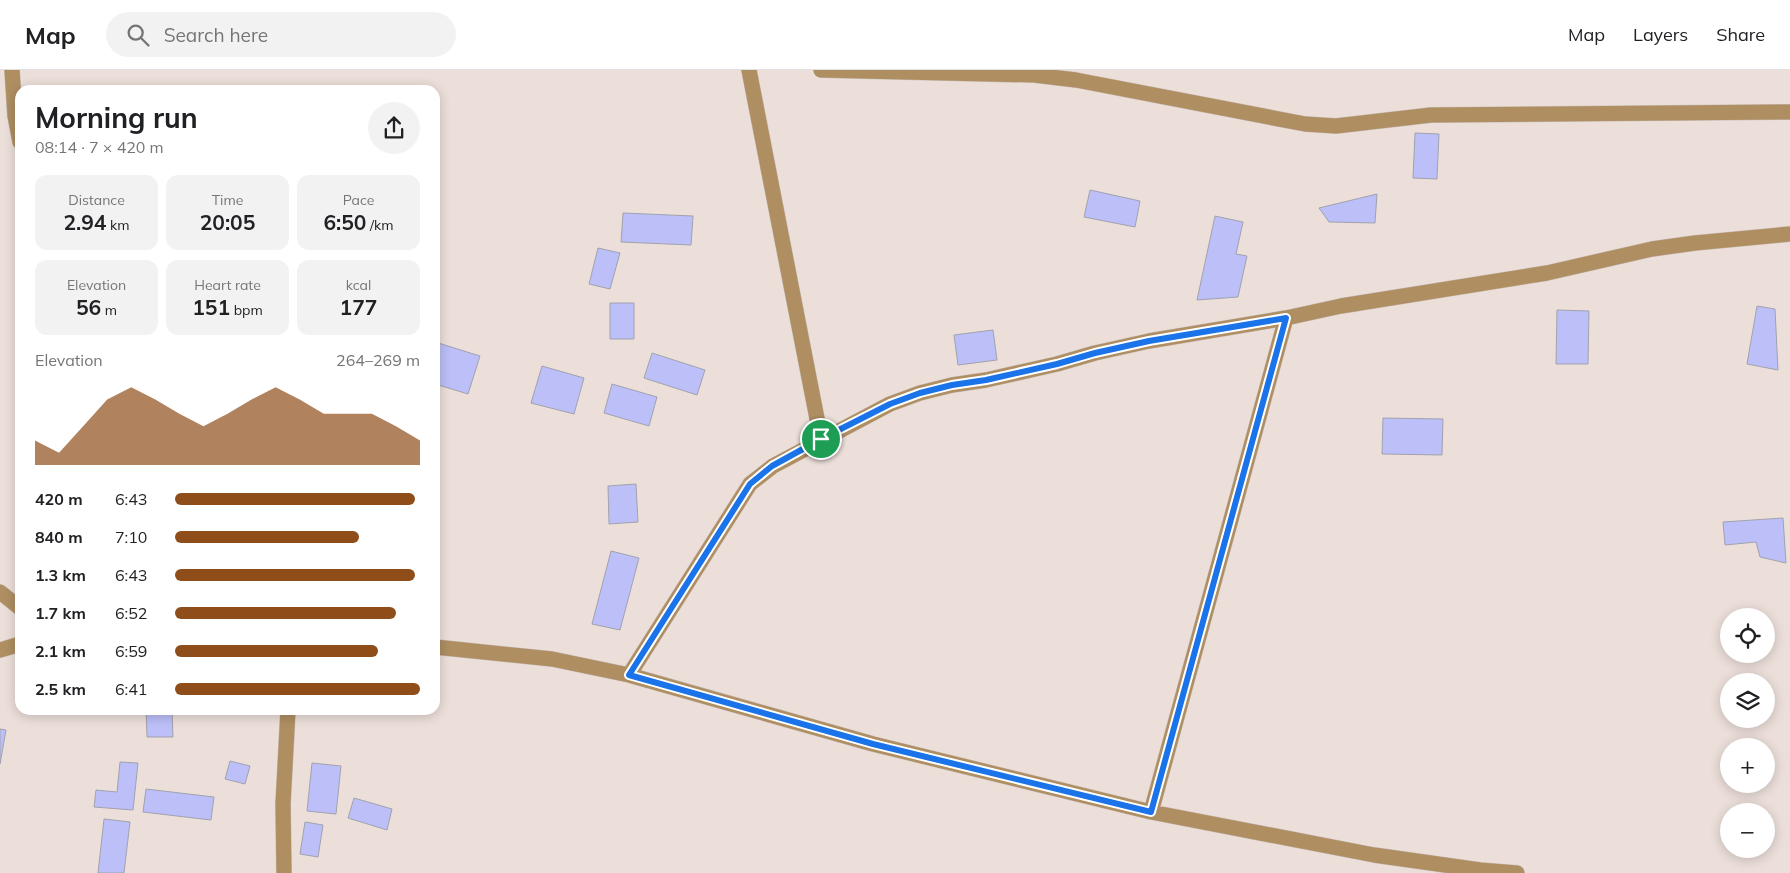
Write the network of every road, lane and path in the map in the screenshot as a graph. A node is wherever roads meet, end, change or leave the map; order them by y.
1 (12, 70) edge
2 (749, 70) edge
3 (821, 70) edge
4 (1790, 112) edge
5 (15, 116) edge
6 (1790, 234) edge
7 (1286, 318) junction
8 (821, 439) junction
9 (0, 592) edge
10 (15, 604) edge
11 (15, 646) edge
12 (440, 648) edge
13 (0, 650) edge
14 (629, 675) junction
15 (288, 715) edge
16 (1151, 812) junction
17 (284, 873) edge
18 (1517, 873) edge

1 - 5 street
2 - 8 street
3 - 4 street
6 - 7 street
7 - 8 street
7 - 16 street
8 - 14 street
9 - 10 street
11 - 13 street
12 - 14 street
14 - 16 street
15 - 17 street
16 - 18 street

